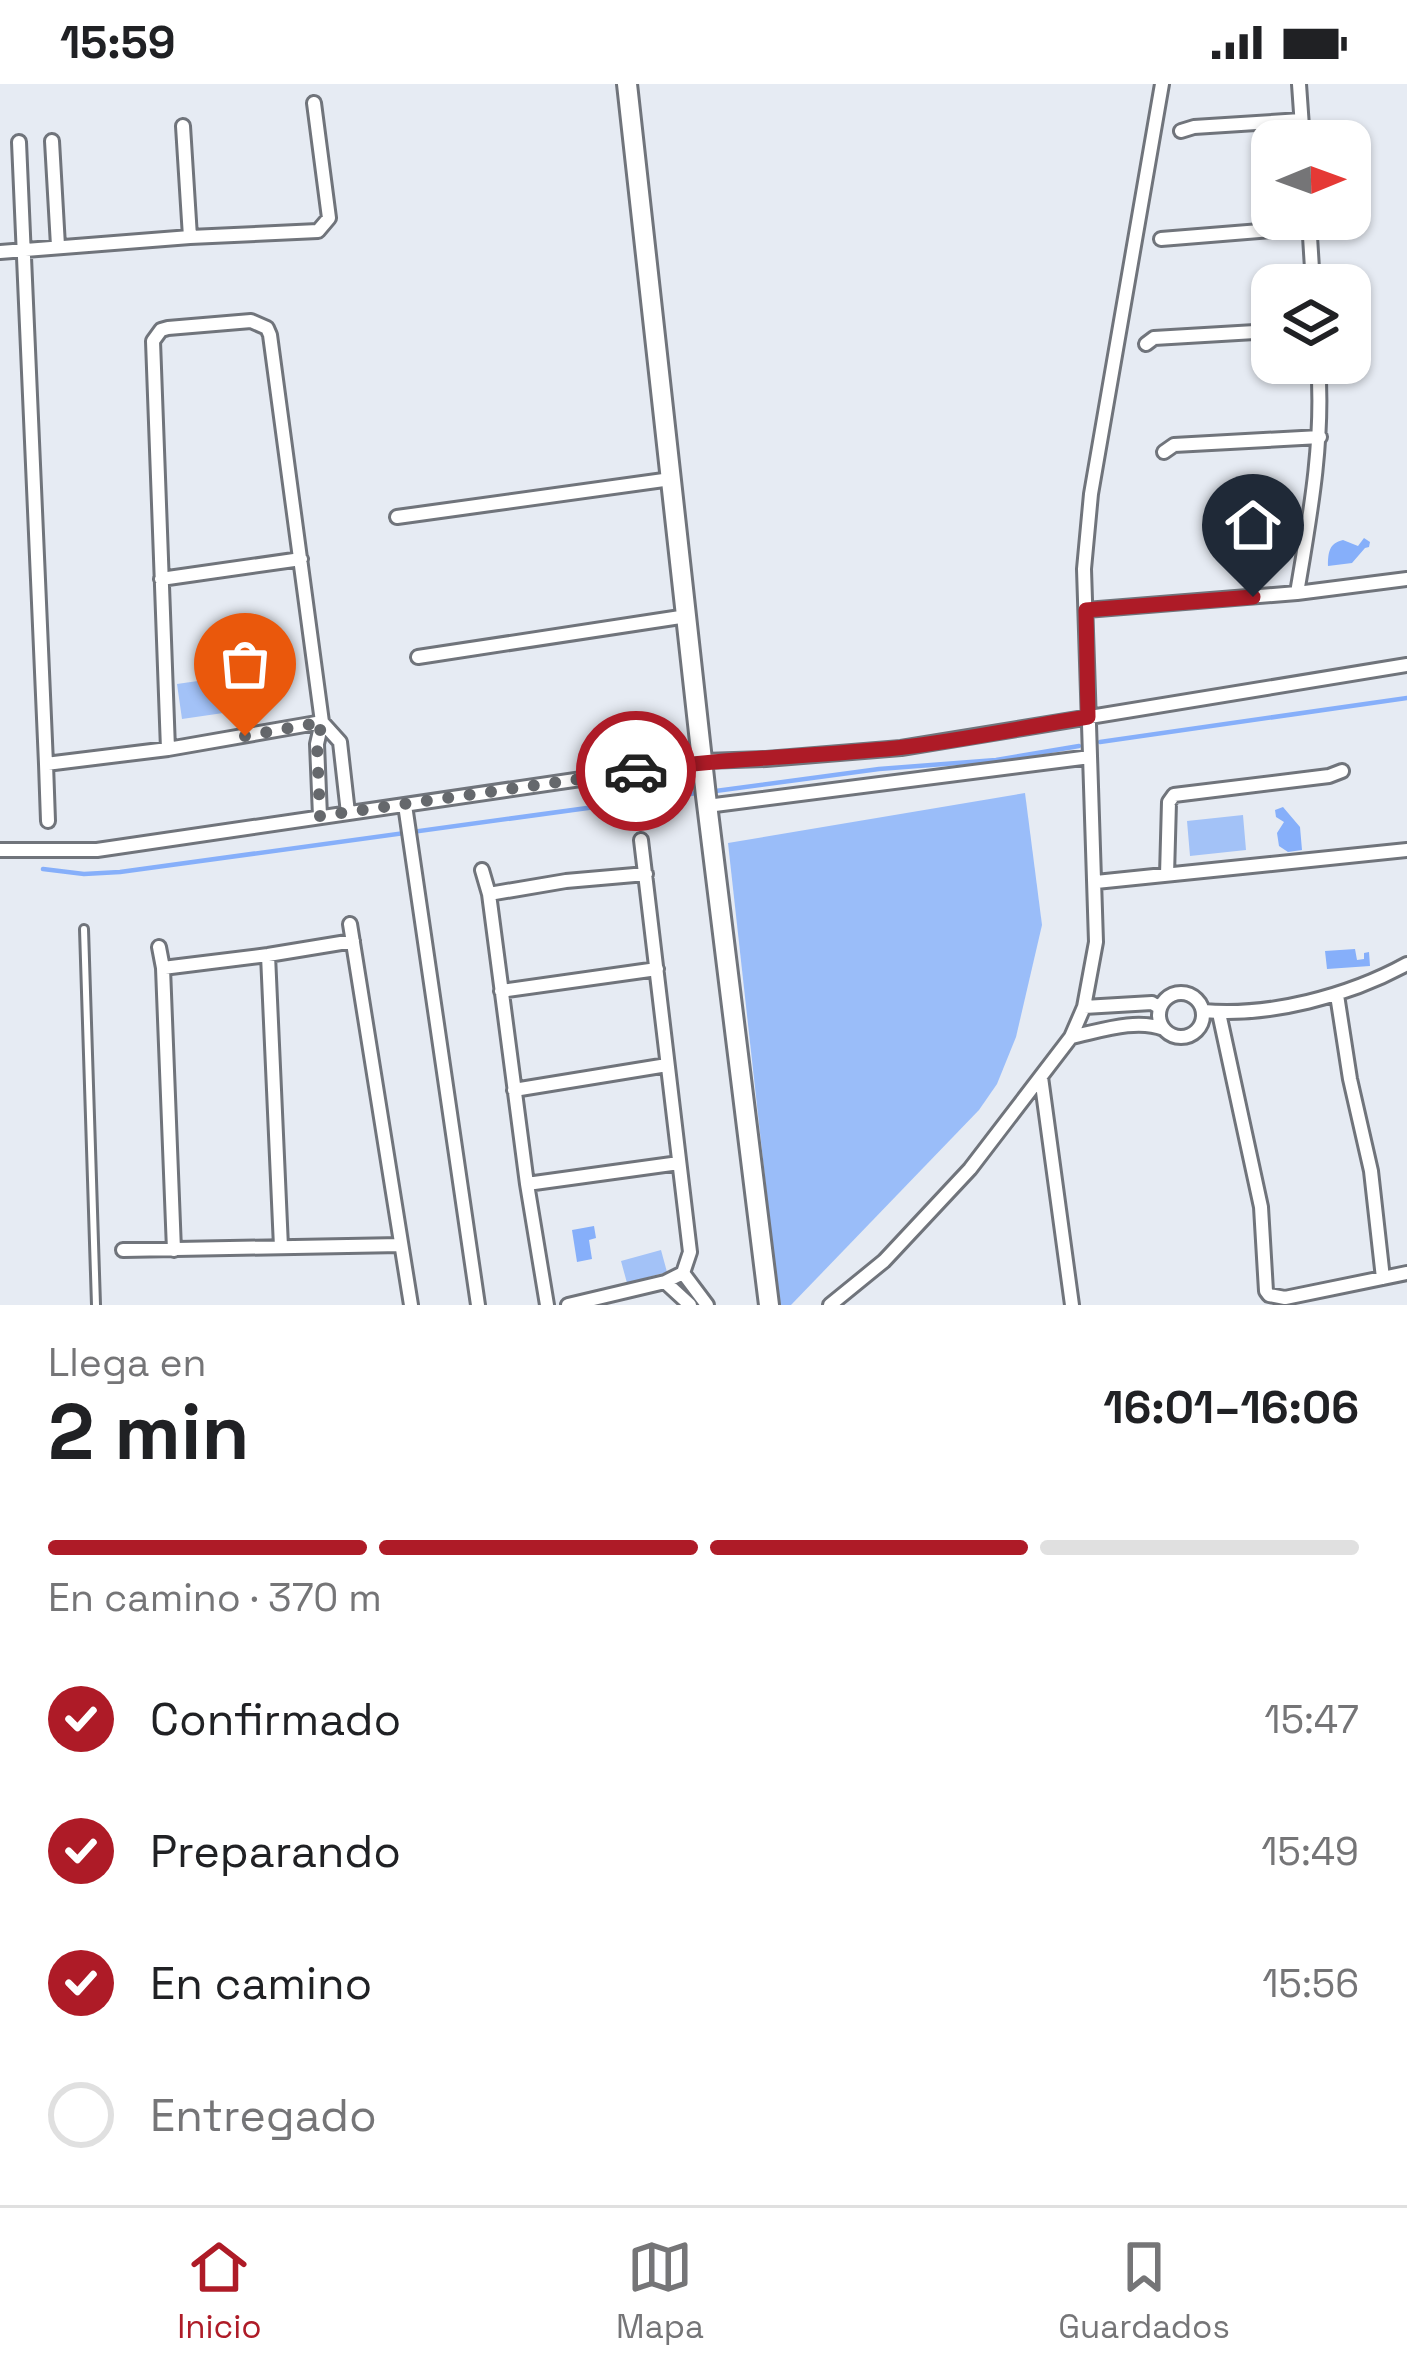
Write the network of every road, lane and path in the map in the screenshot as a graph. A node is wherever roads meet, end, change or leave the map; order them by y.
1 (627, 84) edge
2 (1162, 84) edge
3 (1299, 84) edge
4 (314, 104) dead end
5 (1301, 120) edge
6 (1251, 123) edge
7 (183, 126) dead end
8 (1181, 131) dead end
9 (52, 141) dead end
10 (19, 142) dead end
11 (1251, 229) edge
12 (190, 237) junction
13 (1161, 239) dead end
14 (58, 246) junction
15 (24, 250) junction
16 (0, 251) edge
17 (1251, 332) edge
18 (1146, 344) dead end
19 (1319, 384) edge
20 (1320, 437) junction
21 (1164, 452) dead end
22 (671, 479) junction
23 (398, 517) dead end
24 (301, 559) junction
25 (161, 579) junction
26 (1407, 579) edge
27 (1298, 592) junction
28 (1086, 610) junction
29 (687, 616) junction
30 (418, 657) dead end
31 (1407, 665) edge
32 (1088, 717) junction
33 (322, 722) junction
34 (168, 749) junction
35 (1090, 757) junction
36 (46, 764) junction
37 (1342, 771) dead end
38 (705, 786) junction
39 (348, 812) junction
40 (406, 812) junction
41 (320, 816) junction
42 (48, 821) dead end
43 (641, 840) dead end
44 (0, 850) edge
45 (1407, 850) edge
46 (482, 870) dead end
47 (646, 874) junction
48 (1168, 875) junction
49 (1096, 882) junction
50 (489, 894) junction
51 (350, 924) dead end
52 (84, 929) dead end
53 (353, 941) junction
54 (159, 947) dead end
55 (268, 956) junction
56 (1407, 964) edge
57 (164, 968) junction
58 (657, 969) junction
59 (501, 991) junction
60 (1337, 995) junction
61 (1121, 1005) junction
62 (1084, 1007) junction
63 (1160, 1008) junction
64 (1203, 1011) junction
65 (1219, 1013) junction
66 (1124, 1026) junction
67 (1165, 1029) junction
68 (1071, 1037) junction
69 (667, 1065) junction
70 (1041, 1077) junction
71 (514, 1090) junction
72 (679, 1163) junction
73 (527, 1184) junction
74 (401, 1245) junction
75 (280, 1247) junction
76 (124, 1250) dead end
77 (174, 1250) junction
78 (683, 1273) junction
79 (1407, 1273) edge
80 (1383, 1278) junction
81 (664, 1282) junction
82 (96, 1305) edge
83 (411, 1305) edge
84 (478, 1305) edge
85 (548, 1305) edge
86 (568, 1305) edge
87 (690, 1305) edge
88 (706, 1305) edge
89 (769, 1305) edge
90 (830, 1305) edge
91 (1072, 1305) edge

1 - 22 street
2 - 28 street
3 - 5 street
4 - 12 street
6 - 8 street
7 - 12 street
9 - 14 street
10 - 15 street
11 - 13 street
12 - 14 street
14 - 15 street
15 - 16 street
15 - 36 street
17 - 18 street
19 - 20 street
20 - 21 street
20 - 27 street
22 - 23 street
22 - 29 street
24 - 25 street
24 - 25 street
24 - 33 street
25 - 34 street
26 - 27 street
27 - 28 street
28 - 32 street
29 - 30 street
29 - 38 street
31 - 32 street
32 - 35 street
32 - 38 street
33 - 34 street
33 - 39 street
33 - 41 street
34 - 36 street
35 - 38 street
35 - 49 street
36 - 42 street
37 - 48 street
38 - 40 street
38 - 89 street
39 - 40 street
39 - 41 street
40 - 84 street
41 - 44 street
43 - 47 street
45 - 48 street
46 - 50 street
47 - 50 street
47 - 58 street
48 - 49 street
49 - 62 street
50 - 59 street
51 - 53 street
52 - 82 lane
53 - 55 street
53 - 74 street
54 - 57 street
55 - 57 street
55 - 75 street
56 - 60 street
57 - 77 street
58 - 59 street
58 - 69 street
59 - 71 street
60 - 65 street
60 - 80 street
61 - 62 street
61 - 63 street
61 - 66 street
62 - 68 street
63 - 64 street
63 - 67 street
64 - 65 street
64 - 67 street
65 - 80 street
66 - 67 street
66 - 68 street
68 - 70 street
69 - 71 street
69 - 72 street
70 - 90 street
70 - 91 street
71 - 73 street
72 - 73 street
72 - 78 street
73 - 85 street
74 - 75 street
74 - 83 street
75 - 77 street
76 - 77 street
78 - 81 street
78 - 88 street
79 - 80 street
81 - 86 street
81 - 87 street

